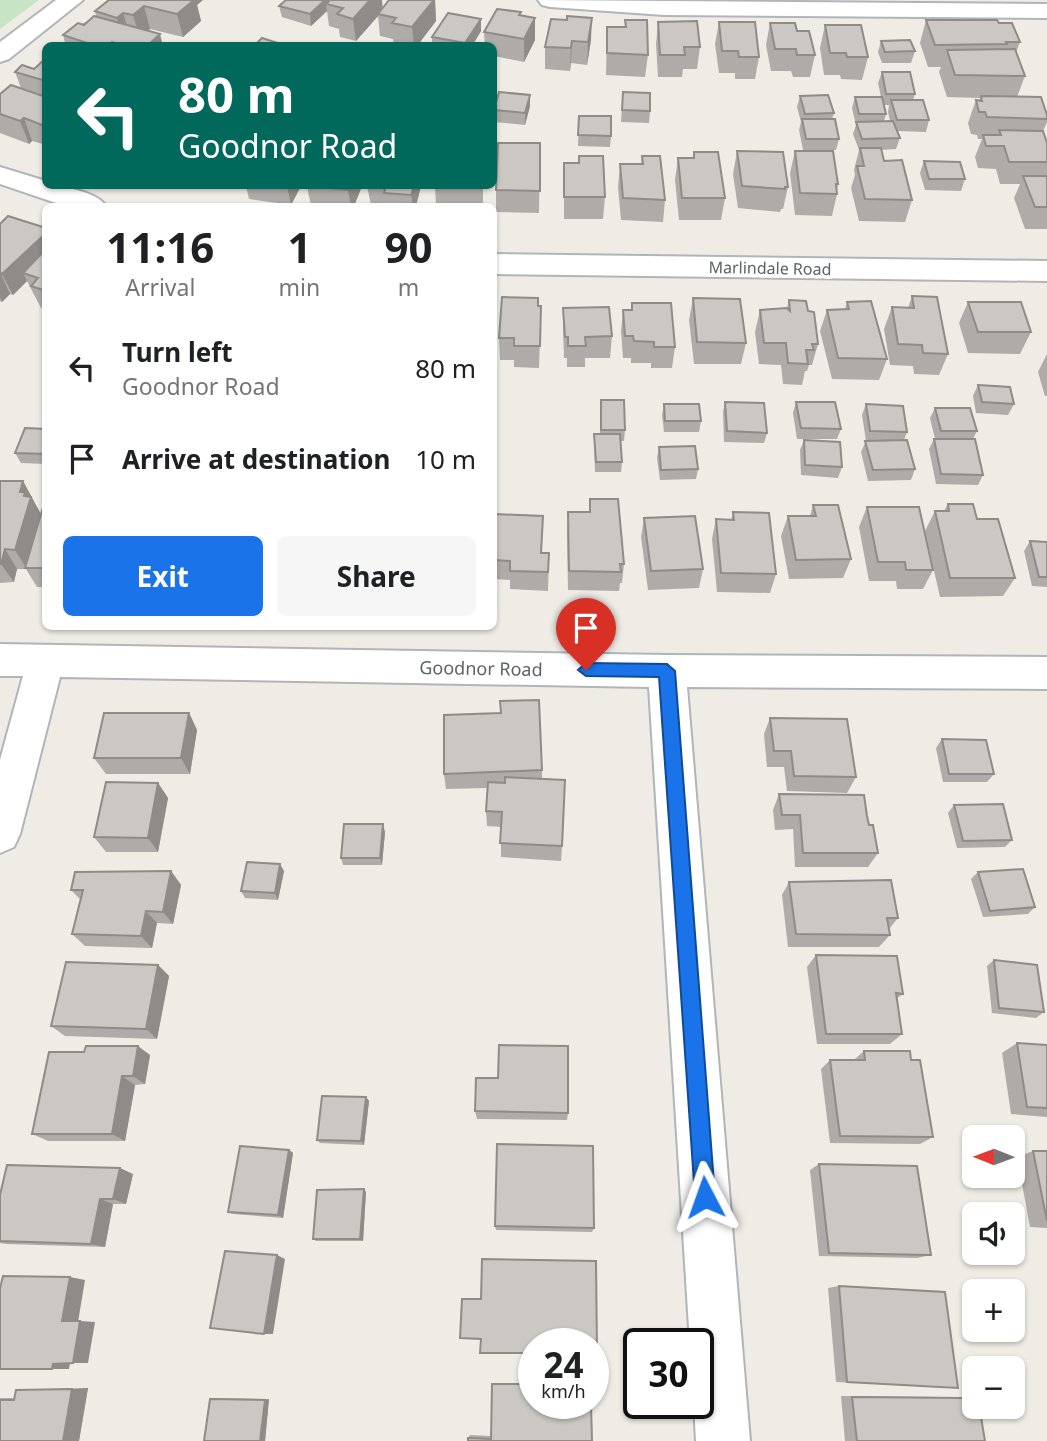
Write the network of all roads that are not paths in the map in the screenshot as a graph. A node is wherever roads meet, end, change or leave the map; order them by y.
1 (71, 0) edge
2 (550, 0) edge
3 (1047, 11) edge
4 (0, 54) edge
5 (0, 175) edge
6 (83, 203) edge
7 (497, 264) edge
8 (1047, 271) edge
9 (0, 660) edge
10 (46, 660) junction
11 (667, 671) junction
12 (1047, 673) edge
13 (0, 834) edge
14 (723, 1441) edge

1 - 4 street
2 - 3 street
5 - 6 street
7 - 8 street, Marlindale Road
9 - 10 street, Goodnor Road
10 - 11 street, Goodnor Road
10 - 13 street
11 - 12 street, Goodnor Road
11 - 14 street

